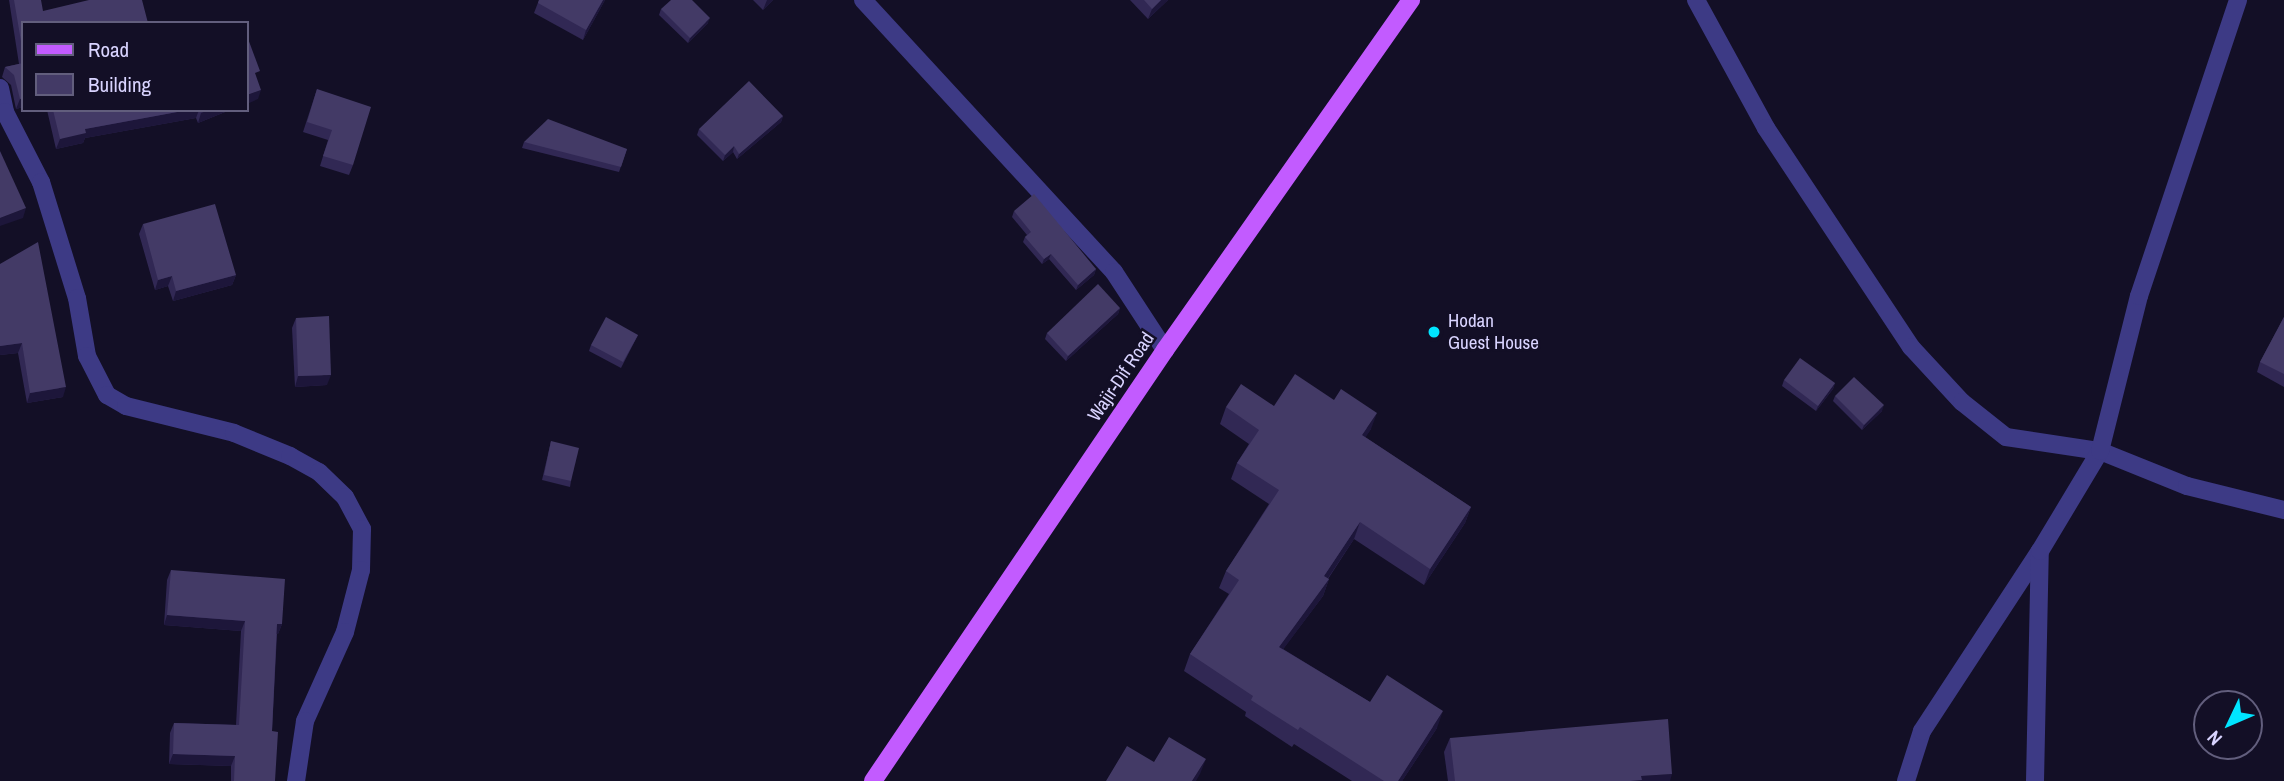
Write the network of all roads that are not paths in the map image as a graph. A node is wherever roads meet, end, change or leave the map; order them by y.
1 (863, 0) edge
2 (1411, 0) edge
3 (1696, 0) edge
4 (2238, 0) edge
5 (0, 88) edge
6 (1165, 350) junction
7 (2100, 451) junction
8 (2284, 510) edge
9 (2040, 551) junction
10 (296, 781) edge
11 (873, 781) edge
12 (1906, 781) edge
13 (2035, 781) edge

1 - 6 street
2 - 6 main road, Wajir-Dif Road
3 - 7 street
4 - 7 street
5 - 10 street
6 - 11 main road, Wajir-Dif Road
7 - 8 street
7 - 9 street
9 - 12 street
9 - 13 street

